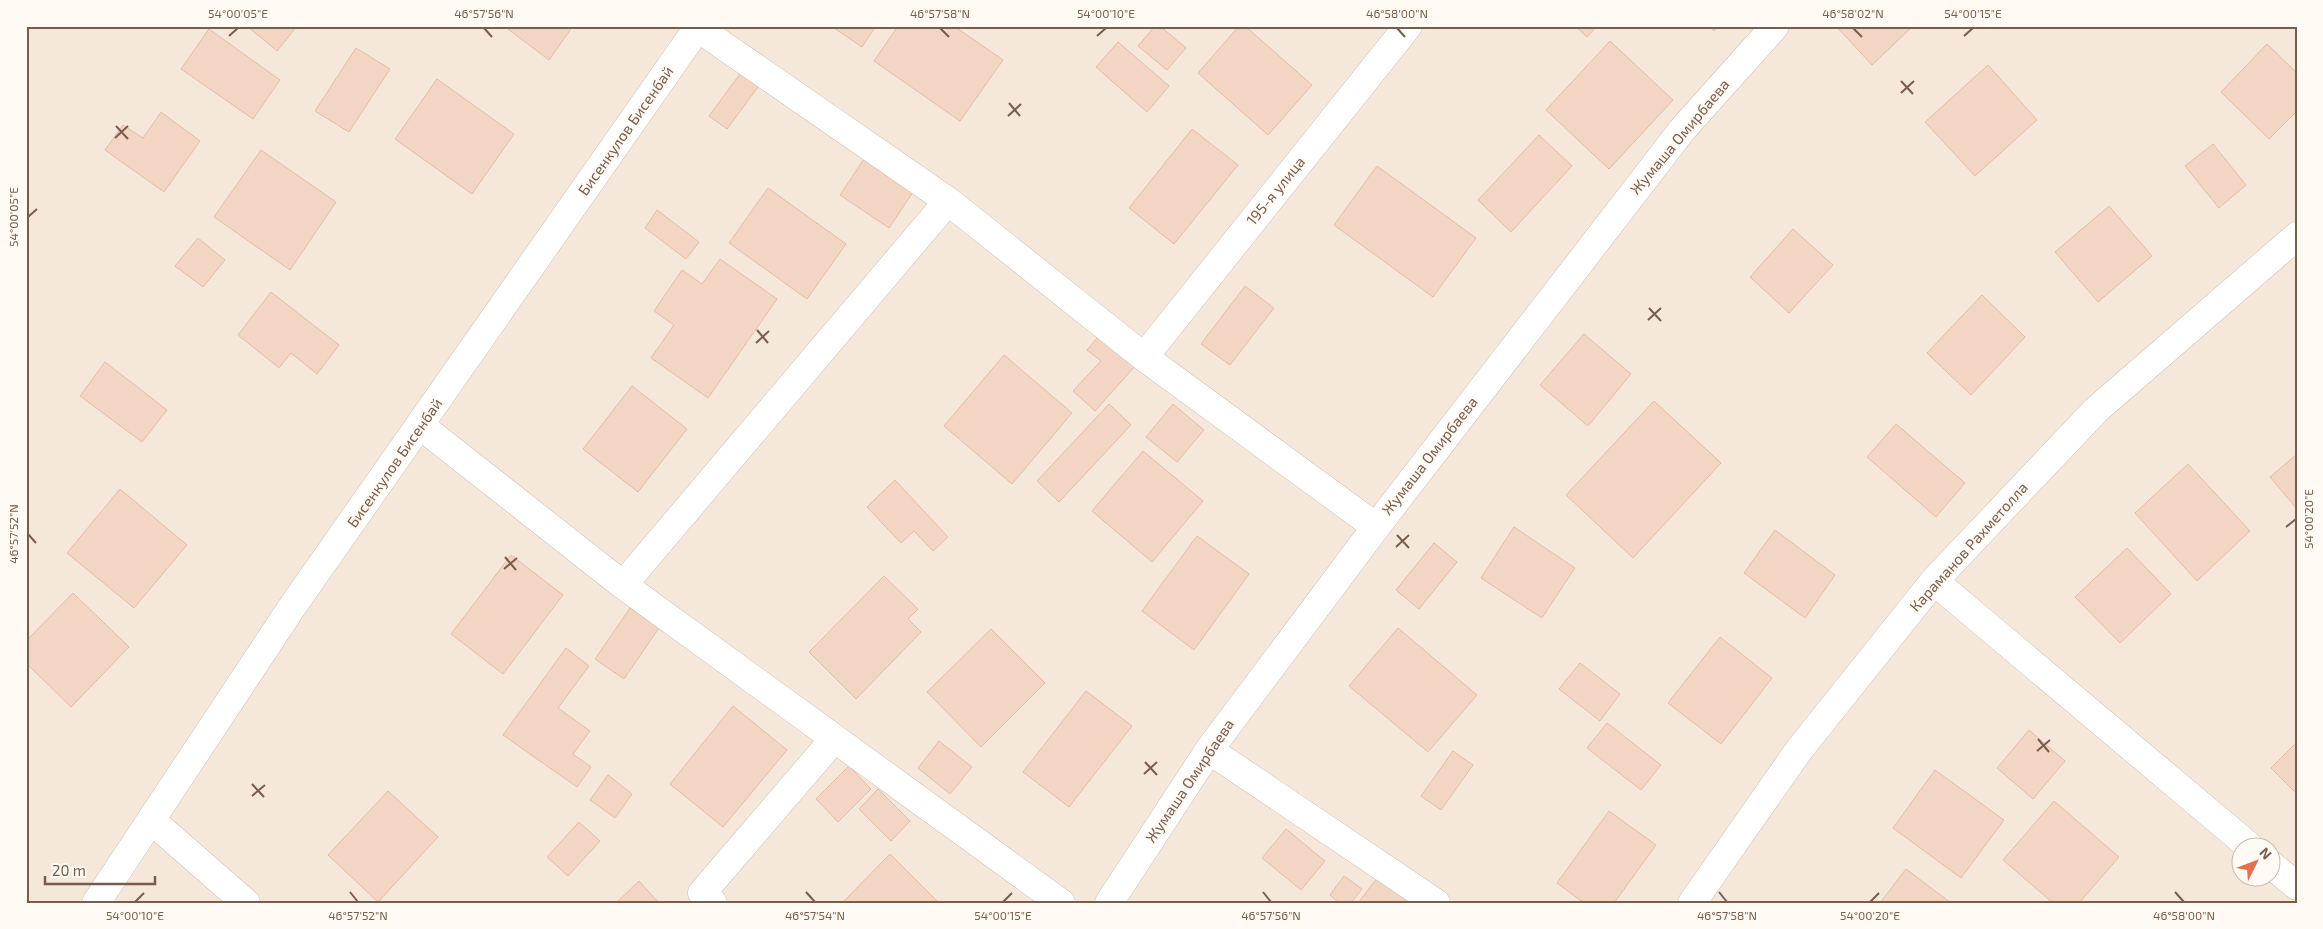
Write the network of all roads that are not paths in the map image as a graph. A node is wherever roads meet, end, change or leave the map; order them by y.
1 (1408, 26) edge
2 (1774, 26) edge
3 (698, 27) edge
4 (948, 201) junction
5 (2297, 236) edge
6 (1144, 357) junction
7 (421, 426) junction
8 (1376, 527) junction
9 (1934, 581) junction
10 (623, 584) junction
11 (834, 739) junction
12 (1209, 750) junction
13 (151, 820) junction
14 (2237, 836) edge
15 (2280, 872) edge
16 (2297, 886) edge
17 (96, 903) edge
18 (246, 903) edge
19 (714, 903) edge
20 (1061, 903) edge
21 (1109, 903) edge
22 (1436, 903) edge
23 (1692, 903) edge

1 - 6 street, 195-я улица
2 - 8 street, Жумаша Омирбаева
3 - 4 street
3 - 7 street, Бисенкулов Бисенбай
4 - 6 street
4 - 10 street
5 - 9 street, Караманов Рахметолла
6 - 8 street
7 - 10 street
7 - 13 street, Бисенкулов Бисенбай
8 - 12 street, Жумаша Омирбаева
9 - 14 street
9 - 23 street, Караманов Рахметолла
10 - 11 street
11 - 19 street
11 - 20 street
12 - 21 street, Жумаша Омирбаева
12 - 22 street
13 - 17 street, Бисенкулов Бисенбай
13 - 18 street
15 - 16 street

